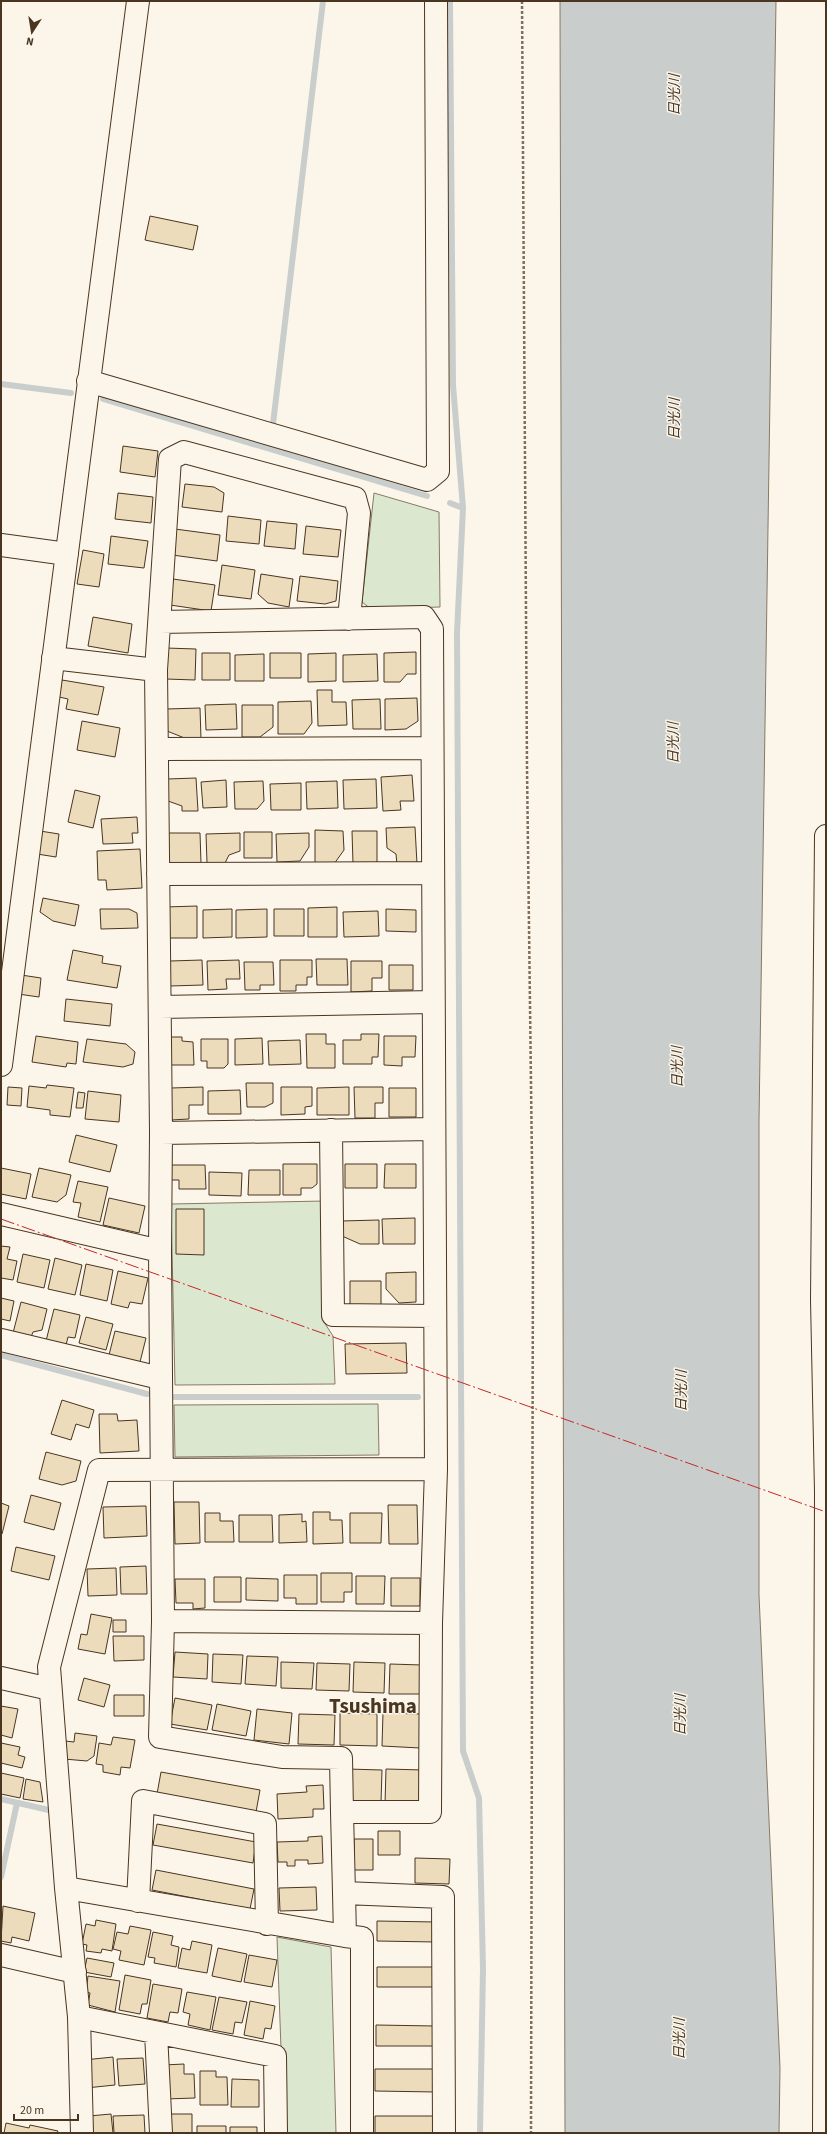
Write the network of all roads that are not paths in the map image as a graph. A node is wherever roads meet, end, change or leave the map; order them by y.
1 (138, 1) edge
2 (436, 1) edge
3 (88, 381) junction
4 (1, 545) edge
5 (67, 554) junction
6 (350, 619) junction
7 (160, 622) junction
8 (54, 658) junction
9 (156, 670) junction
10 (157, 748) junction
11 (432, 748) junction
12 (826, 836) edge
13 (158, 874) junction
14 (433, 874) junction
15 (434, 1002) junction
16 (160, 1007) junction
17 (3, 1027) edge
18 (1, 1065) edge
19 (434, 1129) junction
20 (331, 1130) junction
21 (161, 1133) junction
22 (1, 1214) edge
23 (160, 1251) junction
24 (435, 1316) junction
25 (1, 1340) edge
26 (160, 1378) junction
27 (436, 1469) junction
28 (160, 1470) junction
29 (826, 1492) edge
30 (163, 1621) junction
31 (431, 1623) junction
32 (1, 1678) edge
33 (50, 1689) junction
34 (342, 1812) junction
35 (66, 1888) junction
36 (344, 1893) junction
37 (138, 1901) junction
38 (267, 1924) junction
39 (345, 1936) junction
40 (1, 1955) edge
41 (75, 1972) junction
42 (79, 2017) junction
43 (156, 2033) junction
44 (82, 2133) edge
45 (161, 2133) edge
46 (276, 2133) edge
47 (362, 2133) edge
48 (444, 2133) edge
49 (824, 2133) edge

1 - 3 street
2 - 3 street
3 - 5 street
4 - 5 street
5 - 8 street
6 - 7 street
6 - 7 street
6 - 11 street
7 - 9 street
8 - 9 street
8 - 17 street
9 - 10 street
10 - 11 street
10 - 13 street
11 - 14 street
12 - 29 street
13 - 14 street
13 - 16 street
14 - 15 street
15 - 16 street
15 - 19 street
16 - 21 street
17 - 18 street
19 - 20 street
19 - 24 street
20 - 21 street
20 - 24 street
21 - 23 street
22 - 23 street
23 - 26 street
24 - 27 street
25 - 26 street
26 - 28 street
27 - 28 street
27 - 31 street
28 - 30 street
28 - 33 street
29 - 49 street
30 - 31 street
30 - 34 street
31 - 34 street
32 - 33 street
33 - 35 street
34 - 36 street
35 - 37 street
35 - 41 street
36 - 39 street
36 - 48 street
37 - 38 street
37 - 38 street
38 - 39 street
39 - 47 street
40 - 41 street
41 - 42 street
42 - 43 street
42 - 44 street
43 - 45 street
43 - 46 street

